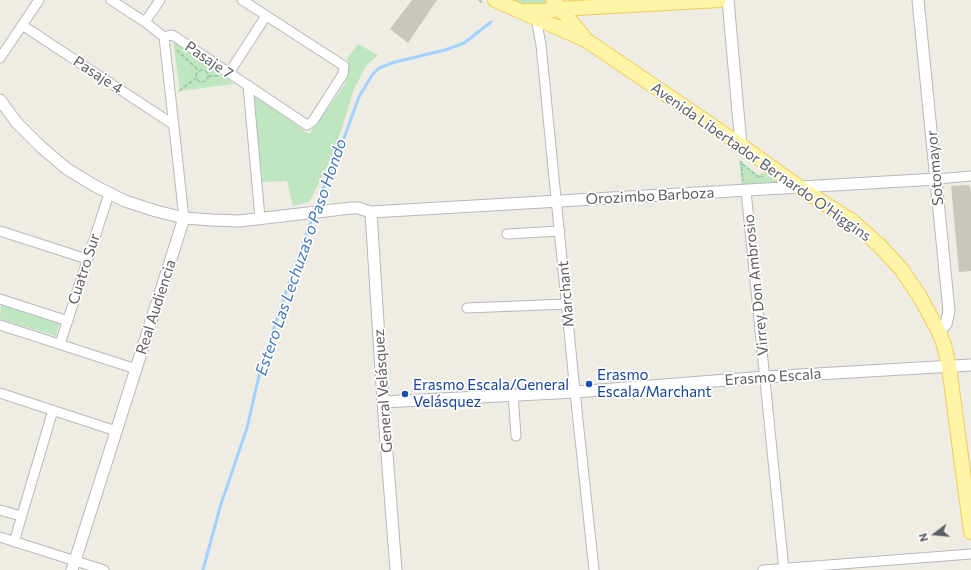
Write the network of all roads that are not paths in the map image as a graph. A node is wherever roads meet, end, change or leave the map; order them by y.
1 (39, 0) edge
2 (111, 0) edge
3 (160, 0) edge
4 (242, 0) edge
5 (496, 0) edge
6 (719, 0) edge
7 (728, 0) edge
8 (918, 0) edge
9 (556, 4) edge
10 (516, 8) junction
11 (266, 16) junction
12 (536, 18) junction
13 (146, 22) junction
14 (22, 25) junction
15 (168, 36) junction
16 (586, 40) junction
17 (0, 58) edge
18 (229, 73) junction
19 (248, 85) junction
20 (0, 100) edge
21 (3, 109) edge
22 (174, 125) junction
23 (740, 145) junction
24 (971, 176) edge
25 (936, 179) junction
26 (745, 185) junction
27 (800, 188) junction
28 (109, 194) junction
29 (557, 201) junction
30 (371, 212) junction
31 (184, 218) junction
32 (260, 218) junction
33 (0, 231) edge
34 (560, 231) junction
35 (507, 234) dead end
36 (87, 259) junction
37 (0, 298) edge
38 (566, 304) junction
39 (467, 308) dead end
40 (68, 321) junction
41 (0, 325) edge
42 (939, 332) junction
43 (60, 344) junction
44 (971, 365) edge
45 (949, 366) junction
46 (136, 369) junction
47 (765, 377) junction
48 (575, 392) junction
49 (0, 393) edge
50 (513, 394) junction
51 (383, 402) junction
52 (53, 410) junction
53 (116, 431) junction
54 (516, 436) dead end
55 (0, 510) edge
56 (21, 516) junction
57 (971, 532) edge
58 (0, 537) edge
59 (14, 542) junction
60 (971, 554) edge
61 (74, 565) edge
62 (784, 569) edge
63 (104, 570) edge
64 (396, 570) edge
65 (594, 570) edge
66 (763, 570) edge

1 - 14 street
2 - 13 street, Pasaje 7
3 - 13 street
4 - 11 street
5 - 10 main road, Avenida Libertador Bernardo O'Higgins
6 - 9 main road
7 - 23 street
8 - 25 street, Sotomayor
9 - 10 main road
9 - 16 main road, Avenida Libertador Bernardo O'Higgins
10 - 12 main road, Avenida Libertador Bernardo O'Higgins
11 - 18 street
11 - 19 street, Pasaje 7
12 - 16 main road, Avenida Libertador Bernardo O'Higgins
12 - 29 street, Marchant
13 - 15 street, Pasaje 7
14 - 17 street
14 - 22 street, Pasaje 4
15 - 18 street, Pasaje 7
15 - 22 street, Real Audiencia
16 - 23 main road, Avenida Libertador Bernardo O'Higgins
18 - 19 street, Pasaje 7
19 - 32 street
20 - 21 street, Orozimbo Barboza
21 - 28 street, Orozimbo Barboza
22 - 31 street, Real Audiencia
23 - 27 main road, Avenida Libertador Bernardo O'Higgins
24 - 25 street, Orozimbo Barboza
25 - 27 street, Orozimbo Barboza
25 - 42 street, Sotomayor
26 - 27 street, Orozimbo Barboza
26 - 29 street, Orozimbo Barboza
26 - 47 street, Virrey Don Ambrosio
27 - 42 main road, Avenida Libertador Bernardo O'Higgins
28 - 31 street, Orozimbo Barboza
28 - 36 street, Cuatro Sur
29 - 30 street, Orozimbo Barboza
29 - 34 street, Marchant
30 - 32 street, Orozimbo Barboza
30 - 51 street, General Velásquez
31 - 32 street, Orozimbo Barboza
31 - 46 street, Real Audiencia
33 - 36 street
34 - 35 street
34 - 38 street, Marchant
36 - 40 street, Cuatro Sur
37 - 40 street
38 - 39 street
38 - 48 street, Marchant
40 - 43 street, Cuatro Sur
41 - 43 street
42 - 45 main road, Avenida Libertador Bernardo O'Higgins
43 - 46 street
44 - 45 street, Erasmo Escala
45 - 47 street, Erasmo Escala
45 - 57 main road, Avenida Libertador Bernardo O'Higgins
46 - 53 street, Real Audiencia
47 - 48 street, Erasmo Escala
47 - 62 street, Virrey Don Ambrosio
48 - 50 street, Erasmo Escala
48 - 65 street, Marchant
49 - 52 street
50 - 51 street, Erasmo Escala
50 - 54 street
51 - 64 street, General Velásquez
52 - 53 street
52 - 56 street
53 - 61 street, Real Audiencia
55 - 56 street
56 - 59 street
58 - 59 street
59 - 61 street
60 - 62 street
61 - 63 street
62 - 66 street

